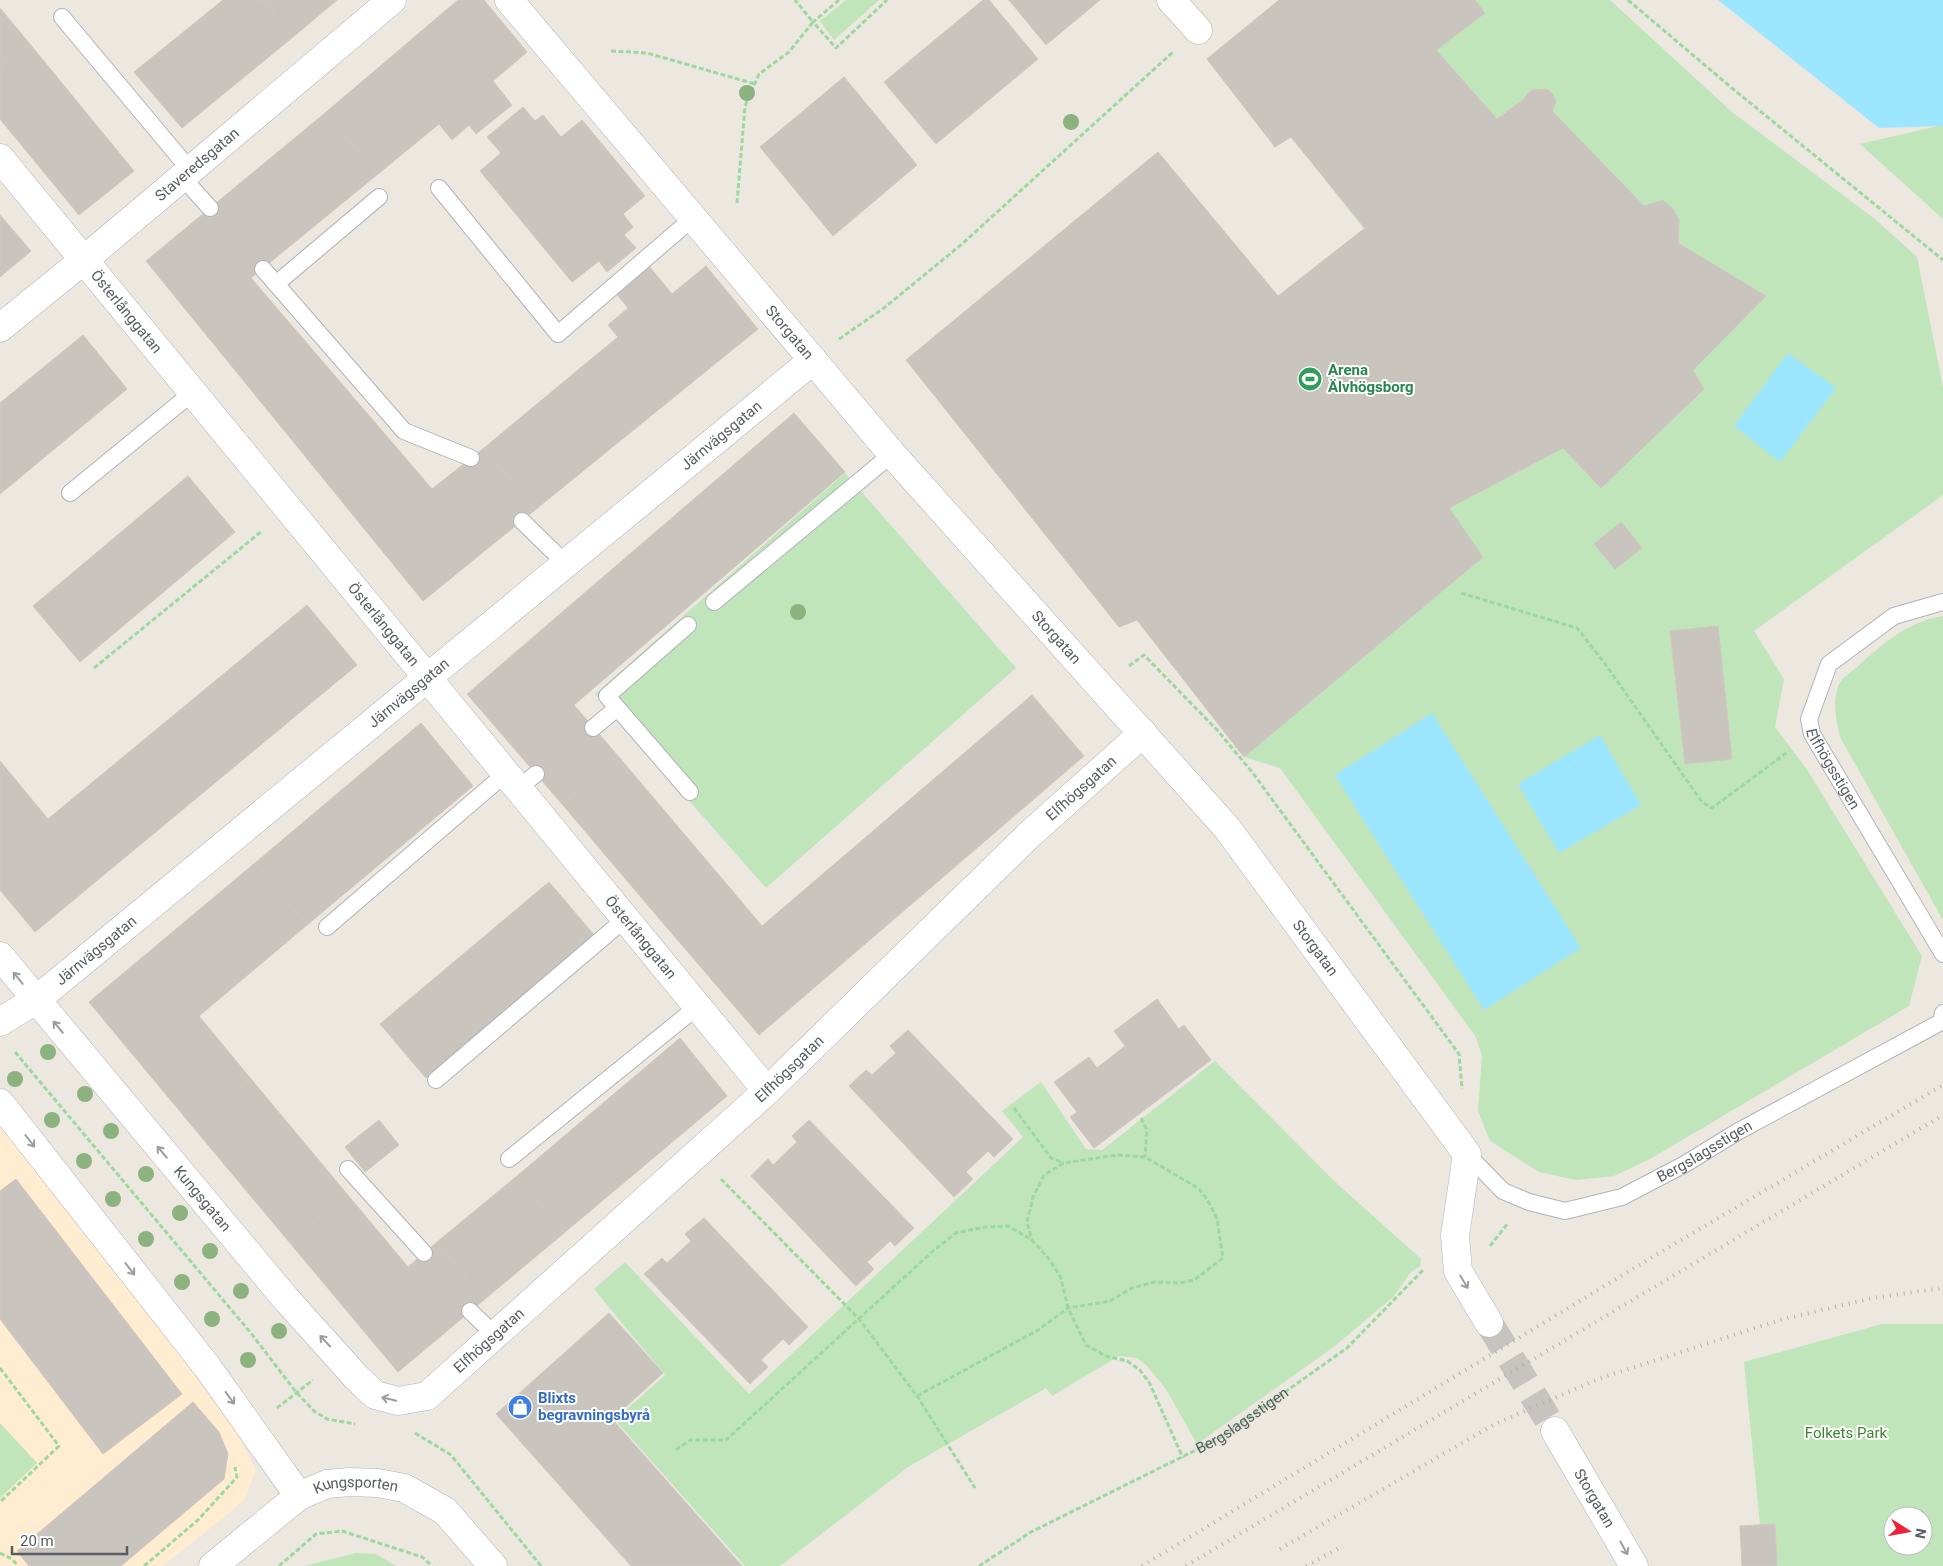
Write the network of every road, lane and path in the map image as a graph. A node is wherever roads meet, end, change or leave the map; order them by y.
1 (392, 0) edge
2 (509, 0) edge
3 (795, 0) edge
4 (839, 0) edge
5 (887, 0) edge
6 (1171, 0) edge
7 (1628, 0) edge
8 (62, 17) dead end
9 (813, 22) junction
10 (1198, 30) joint
11 (610, 51) dead end
12 (755, 84) junction
13 (0, 158) edge
14 (186, 174) junction
15 (439, 188) dead end
16 (379, 197) dead end
17 (737, 203) dead end
18 (210, 208) dead end
19 (694, 217) junction
20 (85, 259) junction
21 (1943, 260) edge
22 (263, 269) dead end
23 (276, 284) junction
24 (0, 328) edge
25 (813, 360) junction
26 (192, 393) junction
27 (892, 454) junction
28 (471, 458) dead end
29 (70, 493) dead end
30 (288, 510) junction
31 (522, 521) dead end
32 (565, 563) junction
33 (1461, 593) dead end
34 (714, 602) dead end
35 (1943, 602) edge
36 (688, 625) dead end
37 (94, 668) dead end
38 (1126, 669) dead end
39 (426, 679) junction
40 (617, 708) junction
41 (593, 728) dead end
42 (1143, 733) junction
43 (1812, 734) junction
44 (519, 779) junction
45 (690, 792) dead end
46 (624, 919) junction
47 (327, 927) dead end
48 (1943, 954) edge
49 (0, 956) edge
50 (36, 1000) junction
51 (697, 1007) junction
52 (1942, 1017) edge
53 (0, 1022) edge
54 (13, 1048) dead end
55 (436, 1080) dead end
56 (767, 1092) junction
57 (1463, 1096) dead end
58 (0, 1103) edge
59 (1014, 1108) dead end
60 (1141, 1118) dead end
61 (1467, 1154) junction
62 (695, 1155) junction
63 (1145, 1157) junction
64 (509, 1159) dead end
65 (1064, 1163) junction
66 (348, 1169) dead end
67 (1529, 1202) junction
68 (1032, 1240) junction
69 (1488, 1249) dead end
70 (424, 1253) dead end
71 (1458, 1271) junction
72 (1068, 1308) junction
73 (470, 1310) dead end
74 (859, 1319) junction
75 (1489, 1323) tunnel mouth
76 (495, 1335) junction
77 (342, 1359) junction
78 (0, 1368) edge
79 (296, 1392) junction
80 (428, 1396) joint
81 (917, 1396) junction
82 (253, 1429) junction
83 (1555, 1431) tunnel mouth
84 (676, 1450) dead end
85 (1183, 1458) junction
86 (235, 1462) dead end
87 (975, 1488) dead end
88 (299, 1496) junction
89 (0, 1502) edge
90 (0, 1554) edge
91 (18, 1566) edge
92 (144, 1566) edge
93 (213, 1566) edge
94 (279, 1566) edge
95 (432, 1566) edge
96 (493, 1566) edge
97 (979, 1566) edge
98 (1634, 1566) edge

1 - 14 street, Staveredsgatan
2 - 19 street, Storgatan
3 - 9 path
4 - 9 path
5 - 9 path
6 - 10 street
7 - 21 path
8 - 14 lane
9 - 12 path
10 - 25 path
11 - 12 path
12 - 17 path
13 - 20 street, Österlånggatan
14 - 18 lane
14 - 20 street, Staveredsgatan
15 - 19 lane
16 - 23 lane
19 - 25 street, Storgatan
20 - 24 street, Staveredsgatan
20 - 26 street, Österlånggatan
22 - 23 lane
23 - 28 lane
25 - 27 street, Storgatan
25 - 32 street, Järnvägsgatan
26 - 29 lane
26 - 30 street, Österlånggatan
27 - 34 lane
27 - 42 street, Storgatan
30 - 37 path
30 - 39 street, Österlånggatan
31 - 32 lane
32 - 39 street, Järnvägsgatan
33 - 43 path
35 - 43 lane, Elfhögsstigen
36 - 40 lane
38 - 57 path
39 - 44 street, Österlånggatan
39 - 50 street, Järnvägsgatan
40 - 41 lane
40 - 45 lane
42 - 56 street, Elfhögsgatan
42 - 61 street, Storgatan
43 - 48 lane, Elfhögsstigen
44 - 46 street, Österlånggatan
44 - 47 lane
46 - 51 street, Österlånggatan
46 - 55 lane
50 -> 49 street, Kungsgatan
50 - 53 street, Järnvägsgatan
77 -> 50 street, Kungsgatan
51 - 56 street, Österlånggatan
51 - 64 lane
52 - 67 lane, Bergslagsstigen
54 - 79 path
56 - 62 street, Elfhögsgatan
58 -> 82 street
59 - 65 path
60 - 63 path
61 - 67 lane, Bergslagsstigen
61 - 71 street
62 - 74 path
62 - 76 street, Elfhögsgatan
63 - 65 path
63 - 72 path
65 - 68 path
66 - 70 lane
67 - 69 path
68 - 72 path
68 - 74 path
71 -> 75 street
71 - 85 path, Bergslagsstigen
72 - 81 path
72 - 85 path
73 - 76 lane
74 - 81 path
74 - 84 path
76 - 80 street, Elfhögsgatan
77 - 79 path
80 -> 77 street, Kungsgatan
78 - 89 path
79 - 82 path
81 - 87 path
82 - 88 street
83 -> 98 street, Storgatan
85 - 97 path, Bergslagsstigen
86 - 92 path
88 - 93 street, Kungsporten
88 - 96 street, Kungsporten
90 - 91 path
94 - 95 path

